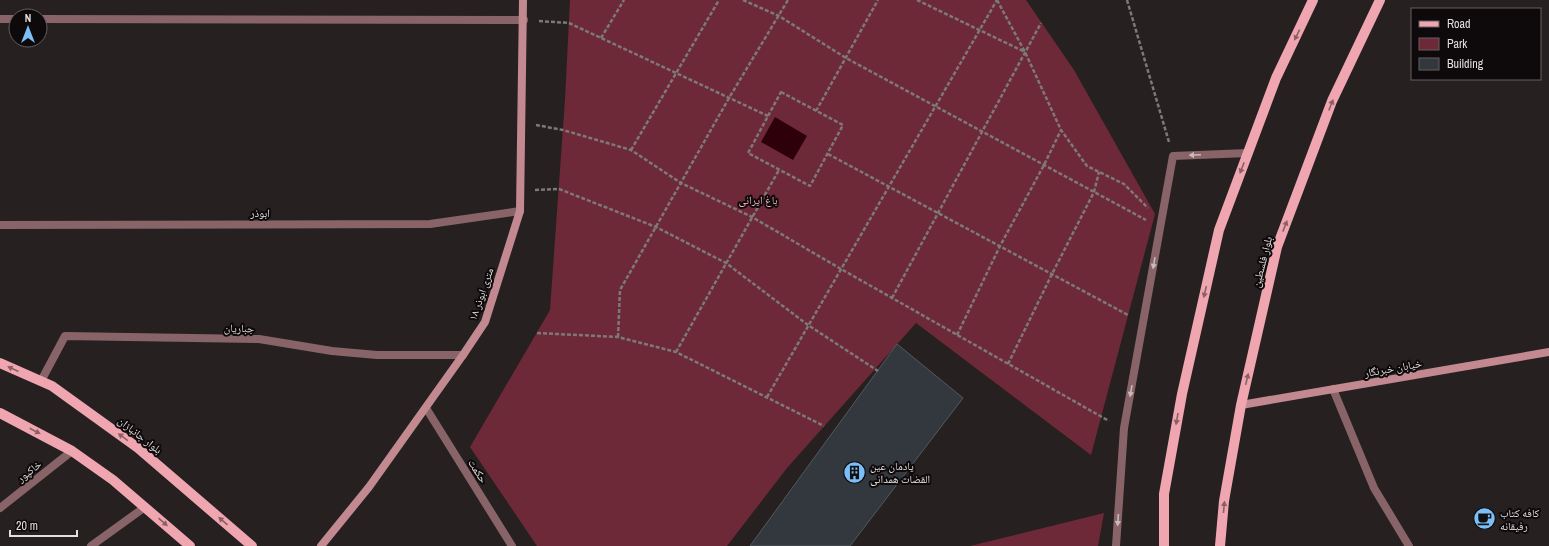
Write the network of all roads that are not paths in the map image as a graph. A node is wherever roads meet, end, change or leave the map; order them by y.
1 (523, 0) edge
2 (1314, 0) edge
3 (1380, 0) edge
4 (48, 19) edge
5 (524, 20) junction
6 (1248, 153) junction
7 (520, 211) junction
8 (0, 225) edge
9 (1549, 352) edge
10 (463, 355) junction
11 (0, 363) edge
12 (41, 381) junction
13 (1333, 390) junction
14 (1241, 405) junction
15 (426, 408) junction
16 (0, 413) edge
17 (72, 451) junction
18 (145, 507) junction
19 (0, 508) edge
20 (103, 542) edge
21 (91, 546) edge
22 (190, 546) edge
23 (252, 546) edge
24 (321, 546) edge
25 (512, 546) edge
26 (1116, 546) edge
27 (1164, 546) edge
28 (1220, 546) edge
29 (1409, 546) edge

1 - 5 street, ۱۸ متری ابوذر
2 -> 6 main road
14 -> 3 main road, بلوار فلسطین
4 - 5 street
5 - 7 street, ۱۸ متری ابوذر
6 -> 26 street
6 -> 27 main road
7 - 8 street, ابوذر
7 - 10 street, ۱۸ متری ابوذر
9 - 13 street, خیابان خبرنگار
10 - 12 street, جباریان
10 - 15 street, ۱۸ متری ابوذر
12 -> 11 main road, بلوار جانبازان
23 -> 12 main road, بلوار جانبازان
13 - 14 street, خیابان خبرنگار
13 - 29 street
28 -> 14 main road, بلوار فلسطین
15 - 24 street, ۱۸ متری ابوذر
15 - 25 street, حکمت
16 -> 17 main road
17 - 18 main road
17 - 19 street, خاکپور
18 - 20 street
18 -> 22 main road
20 - 21 street

